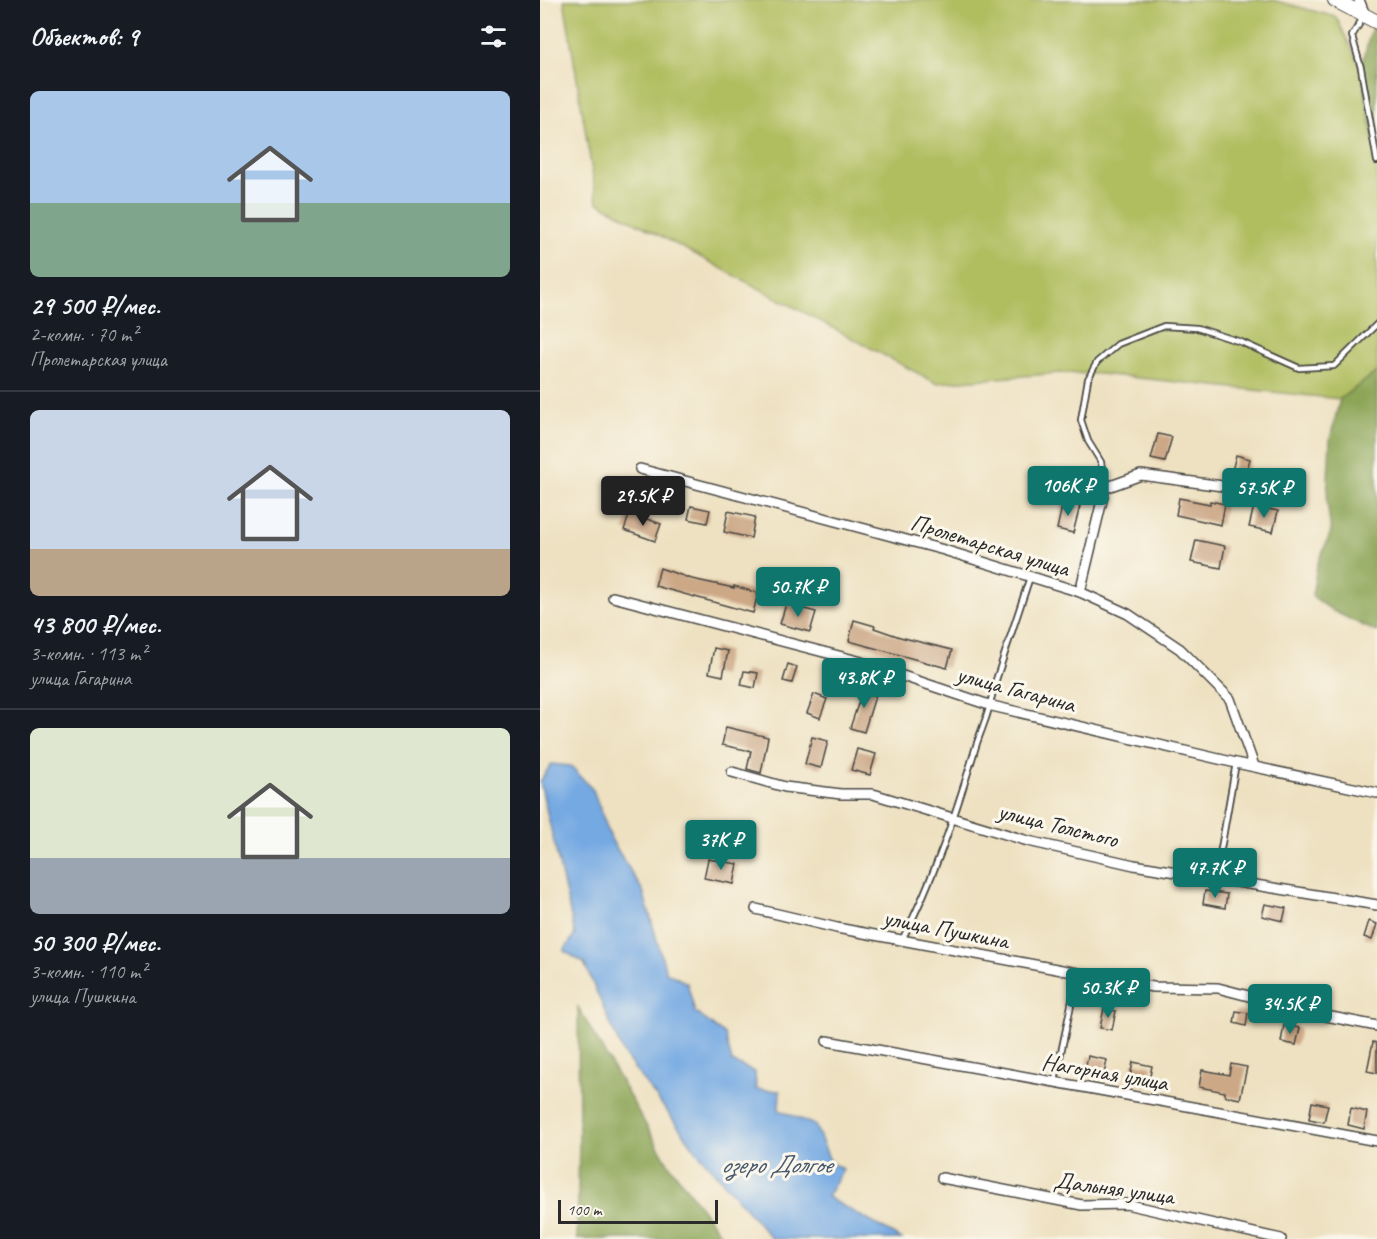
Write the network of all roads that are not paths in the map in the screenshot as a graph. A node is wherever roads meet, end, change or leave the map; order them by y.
1 (1335, 0) edge
2 (1359, 0) edge
3 (1371, 19) edge
4 (1377, 161) edge
5 (1377, 324) edge
6 (640, 469) dead end
7 (1105, 488) junction
8 (1282, 494) dead end
9 (1030, 577) junction
10 (1080, 592) junction
11 (614, 597) dead end
12 (992, 706) junction
13 (1236, 763) junction
14 (1254, 766) junction
15 (732, 772) dead end
16 (1377, 793) edge
17 (954, 818) junction
18 (1216, 877) junction
19 (1377, 905) edge
20 (756, 909) dead end
21 (902, 940) junction
22 (1078, 972) junction
23 (1377, 1026) edge
24 (826, 1041) dead end
25 (1055, 1084) junction
26 (1377, 1141) edge
27 (942, 1178) dead end
28 (1281, 1239) edge

1 - 3 main road
2 - 3 street
3 - 4 lane
5 - 7 lane
6 - 9 street, Пролетарская улица
7 - 8 street
7 - 10 street
9 - 10 street, Пролетарская улица
9 - 12 lane
10 - 14 street, Пролетарская улица
11 - 12 street, улица Гагарина
12 - 13 street, улица Гагарина
12 - 17 lane
13 - 14 street, улица Гагарина
13 - 18 lane
14 - 16 street, улица Гагарина
15 - 17 street, улица Толстого
17 - 18 street, улица Толстого
17 - 21 lane
18 - 19 street, улица Толстого
20 - 21 street, улица Пушкина
21 - 22 street, улица Пушкина
22 - 23 street, улица Пушкина
22 - 25 lane
24 - 25 street, Нагорная улица
25 - 26 street, Нагорная улица
27 - 28 street, Дальняя улица

